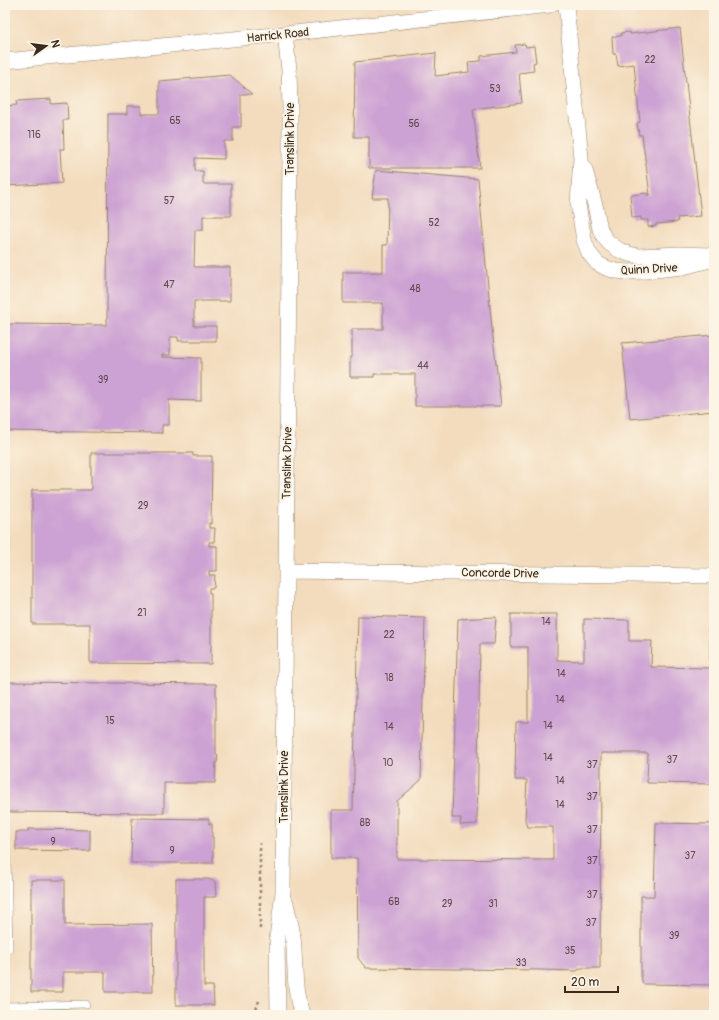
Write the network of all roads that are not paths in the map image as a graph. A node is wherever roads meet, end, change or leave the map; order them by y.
1 (550, 5) edge
2 (566, 5) edge
3 (285, 34) junction
4 (5, 61) edge
5 (581, 158) junction
6 (714, 255) edge
7 (714, 259) edge
8 (286, 571) junction
9 (714, 576) edge
10 (5, 838) edge
11 (283, 893) junction
12 (9, 948) dead end
13 (86, 1004) dead end
14 (5, 1006) edge
15 (278, 1015) edge
16 (302, 1015) edge

1 - 3 street, Harrick Road
2 - 5 street, Quinn Drive
3 - 4 street, Harrick Road
3 - 8 street, Translink Drive
5 - 6 street, Quinn Drive
5 - 7 street, Quinn Drive
8 - 9 street, Concorde Drive
8 - 11 street, Translink Drive
10 - 12 lane
11 - 15 street, Translink Drive
11 - 16 street, Translink Drive
13 - 14 lane

